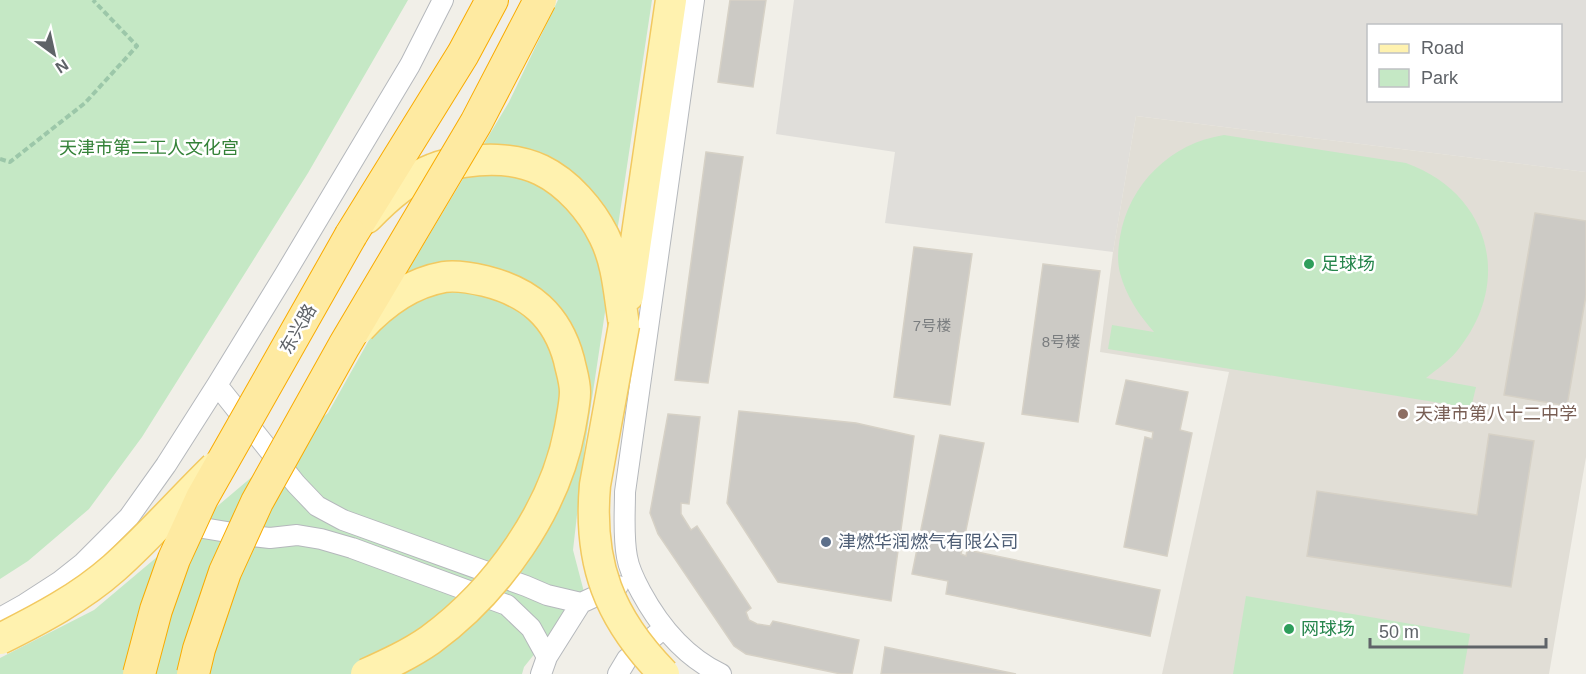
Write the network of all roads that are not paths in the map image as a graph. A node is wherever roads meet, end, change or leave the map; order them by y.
1 (443, 0) edge
2 (492, 0) edge
3 (540, 0) edge
4 (671, 0) edge
5 (694, 0) edge
6 (351, 235) junction
7 (624, 326) junction
8 (344, 346) junction
9 (217, 385) junction
10 (227, 454) junction
11 (129, 517) junction
12 (634, 578) junction
13 (581, 603) junction
14 (0, 618) edge
15 (664, 628) junction
16 (0, 639) edge
17 (544, 666) edge
18 (139, 674) edge
19 (193, 674) edge
20 (366, 674) edge
21 (618, 674) edge
22 (664, 674) edge
23 (722, 674) edge

1 - 9 street
2 - 6 highway, 东兴路
3 - 8 highway, bridge
4 - 7 main road
5 - 12 street
6 - 7 main road
6 - 10 highway, 东兴路, bridge
7 - 22 main road, bridge
8 - 19 highway, bridge
8 - 20 main road, bridge
9 - 11 street
9 - 13 street
10 - 16 main road, bridge
10 - 18 highway, 东兴路, bridge
11 - 14 street
11 - 17 street
12 - 13 street
12 - 15 street
13 - 17 street
15 - 21 street
15 - 23 street

